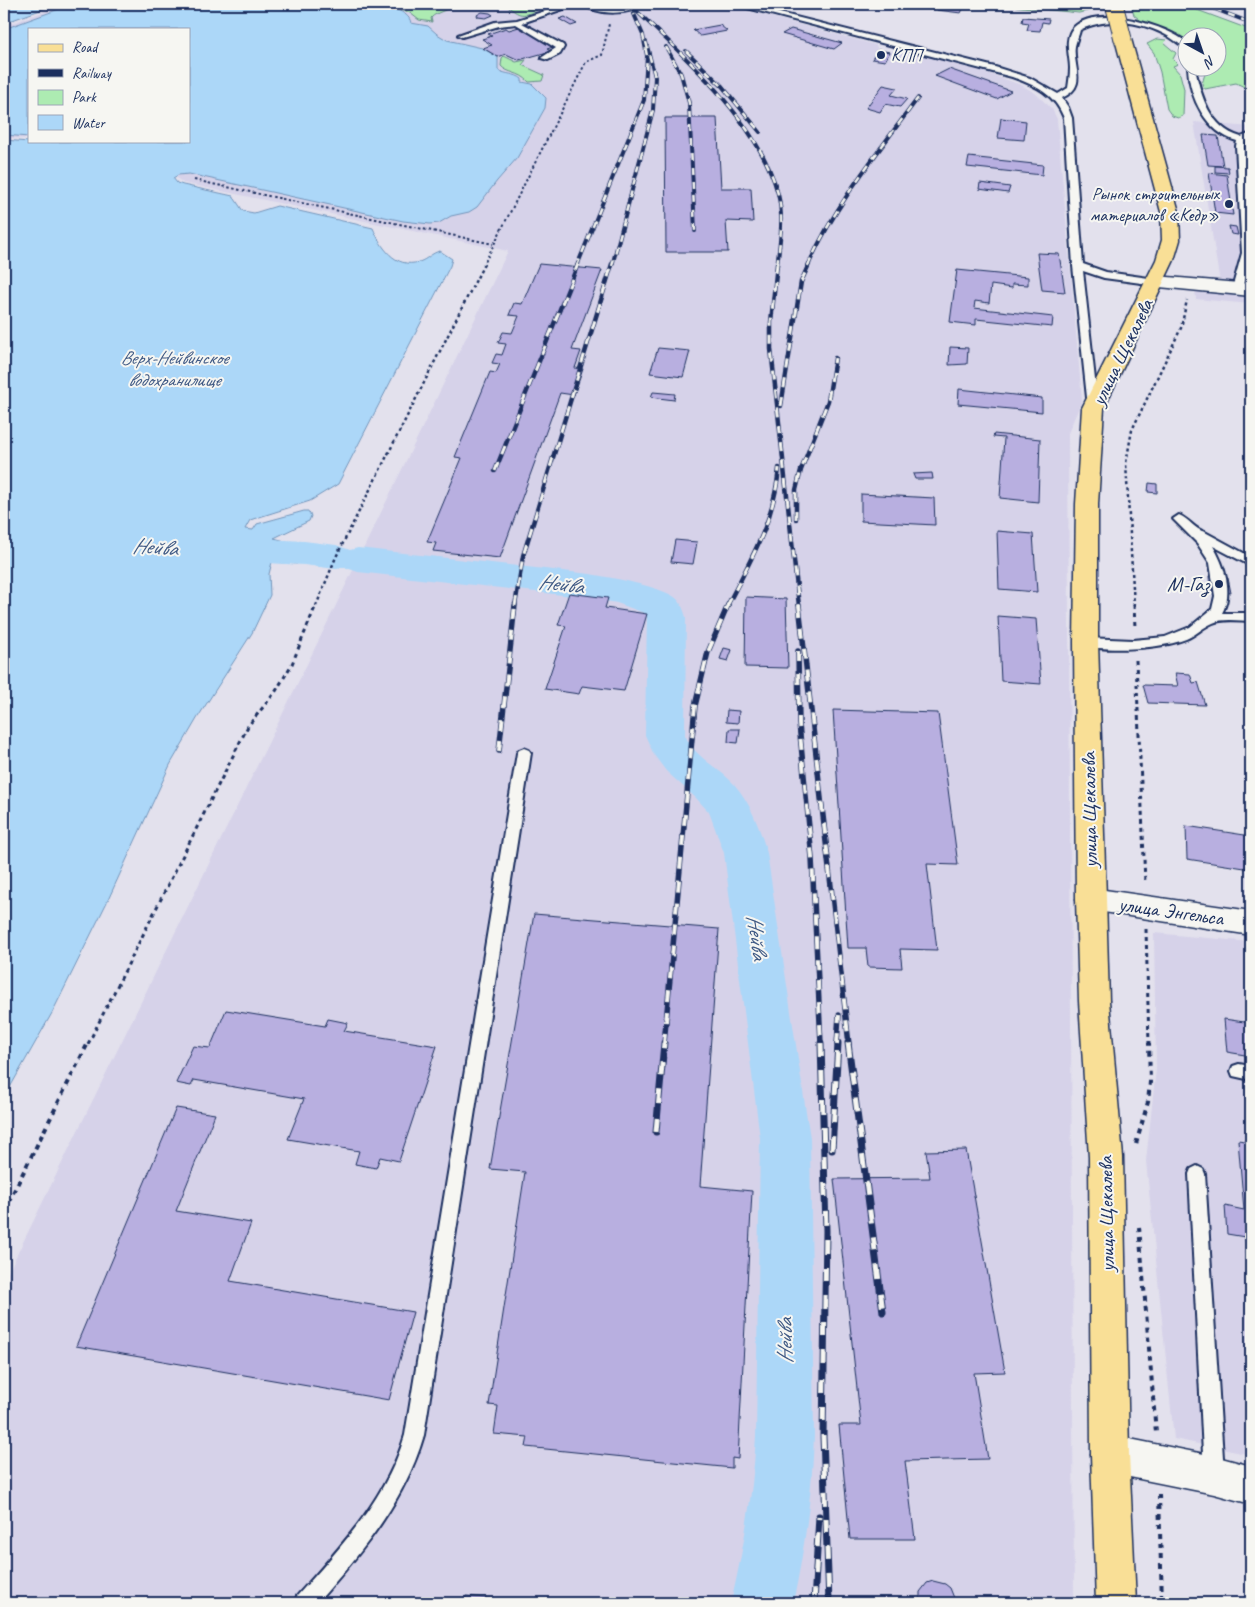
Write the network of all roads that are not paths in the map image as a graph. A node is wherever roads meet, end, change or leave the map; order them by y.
1 (574, 4) edge
2 (586, 4) edge
3 (642, 4) edge
4 (736, 4) edge
5 (1114, 4) edge
6 (518, 22) junction
7 (462, 35) dead end
8 (1178, 39) edge
9 (545, 58) dead end
10 (1192, 78) edge
11 (1058, 97) junction
12 (1251, 135) edge
13 (1242, 140) junction
14 (1078, 266) junction
15 (1156, 282) junction
16 (1244, 290) edge
17 (1093, 408) junction
18 (1179, 520) dead end
19 (1190, 529) junction
20 (1251, 562) edge
21 (1251, 617) edge
22 (1209, 619) junction
23 (1086, 642) junction
24 (524, 753) dead end
25 (1091, 899) junction
26 (1251, 923) edge
27 (1197, 1174) dead end
28 (1110, 1454) junction
29 (1214, 1475) junction
30 (1251, 1485) edge
31 (304, 1603) edge
32 (1116, 1603) edge

1 - 6 lane
2 - 3 lane
4 - 11 lane
5 - 15 main road, улица Щекалева, bridge
6 - 7 lane
6 - 9 lane
8 - 11 lane
10 - 13 lane
11 - 14 lane
12 - 13 lane
13 - 16 lane
14 - 15 lane
14 - 17 lane
15 - 16 street
15 - 17 main road, улица Щекалева
17 - 23 main road, улица Щекалева
18 - 19 lane
19 - 20 lane
19 - 22 lane
21 - 22 lane
22 - 23 lane
23 - 25 main road, улица Щекалева
24 - 31 lane
25 - 26 street, улица Энгельса
25 - 28 main road, улица Щекалева
27 - 29 lane
28 - 29 street
28 - 32 main road, улица Щекалева
29 - 30 street

